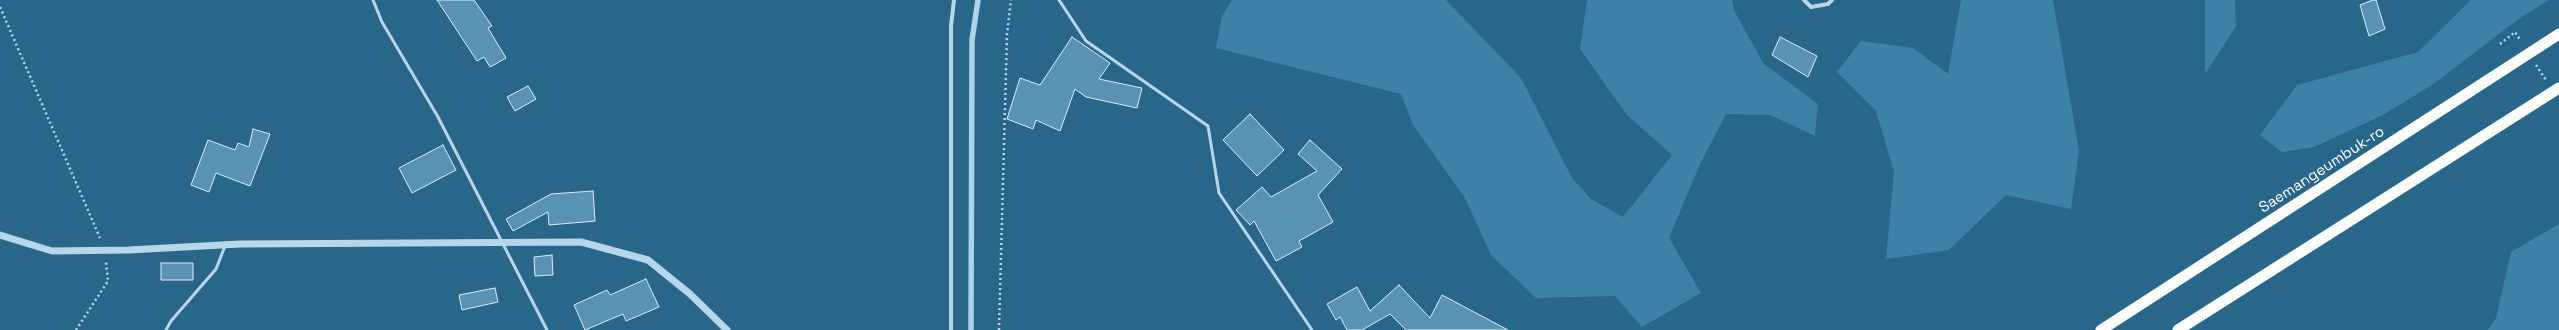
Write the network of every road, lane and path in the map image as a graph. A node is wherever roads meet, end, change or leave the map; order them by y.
1 (373, 0) edge
2 (954, 0) edge
3 (1011, 0) edge
4 (1059, 0) edge
5 (1804, 0) edge
6 (1832, 0) edge
7 (0, 7) edge
8 (2515, 32) dead end
9 (2559, 34) edge
10 (2500, 44) dead end
11 (2559, 88) edge
12 (0, 235) edge
13 (503, 242) junction
14 (225, 245) junction
15 (105, 250) junction
16 (76, 330) edge
17 (166, 330) edge
18 (547, 330) edge
19 (727, 330) edge
20 (951, 330) edge
21 (999, 330) edge
22 (1312, 330) edge
23 (2101, 330) edge
24 (2178, 330) edge

1 - 13 lane
2 - 20 street
3 - 21 path
4 - 22 lane
5 - 6 street
7 - 15 path
8 - 10 path
9 - 23 highway, Saemangeumbuk-ro
11 - 24 highway
12 - 15 street
13 - 14 street
13 - 18 lane
13 - 19 street
14 - 15 street
14 - 17 lane
15 - 16 path

